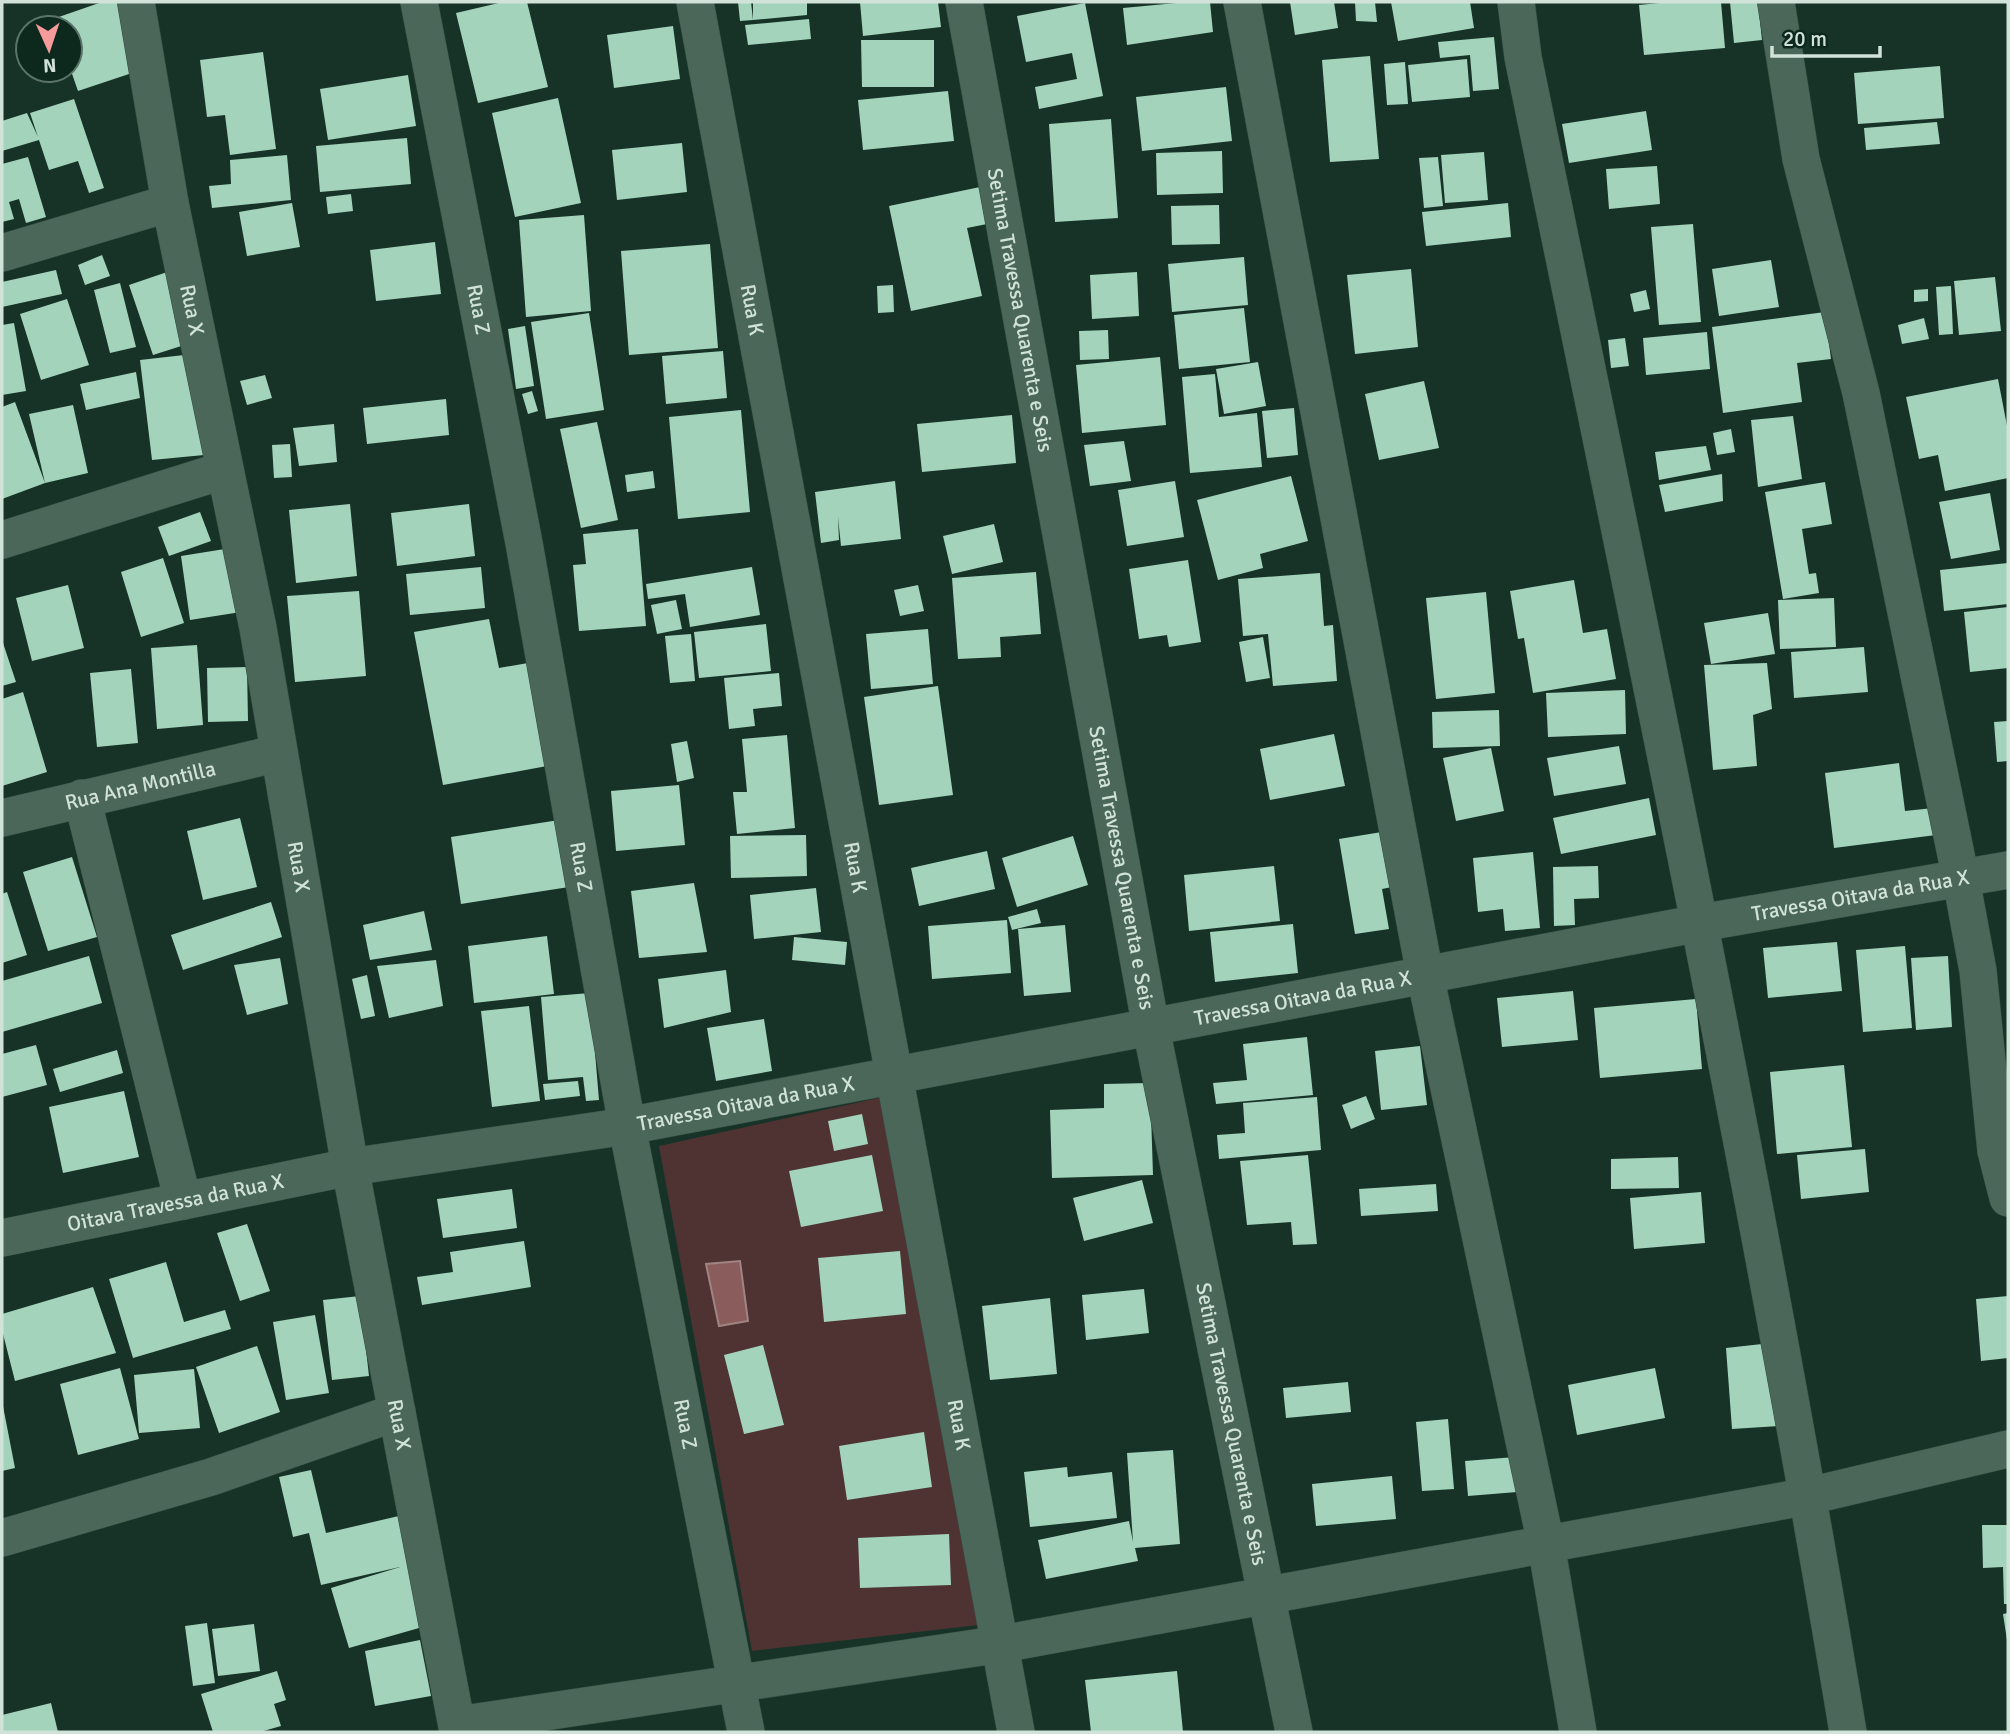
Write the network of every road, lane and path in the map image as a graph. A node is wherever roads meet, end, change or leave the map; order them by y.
1 (136, 2) edge
2 (419, 2) edge
3 (695, 2) edge
4 (964, 2) edge
5 (1242, 2) edge
6 (1516, 2) edge
7 (1776, 2) edge
8 (170, 203) junction
9 (2, 253) edge
10 (225, 470) junction
11 (2, 540) edge
12 (279, 753) junction
13 (82, 798) junction
14 (2, 818) edge
15 (2008, 870) edge
16 (1961, 879) junction
17 (1700, 923) junction
18 (1425, 975) junction
19 (1152, 1028) junction
20 (896, 1075) junction
21 (627, 1126) junction
22 (350, 1167) junction
23 (2008, 1198) edge
24 (183, 1201) junction
25 (2, 1238) edge
26 (397, 1412) junction
27 (2008, 1448) edge
28 (1809, 1496) junction
29 (2, 1538) edge
30 (1546, 1544) junction
31 (1266, 1593) junction
32 (1002, 1644) junction
33 (738, 1683) junction
34 (458, 1729) edge
35 (746, 1732) edge
36 (1016, 1732) edge
37 (1294, 1732) edge
38 (1578, 1732) edge
39 (1848, 1732) edge

1 - 8 street, Rua X
2 - 21 street, Rua Z
3 - 20 street, Rua K
4 - 19 street, Setima Travessa Quarenta e Seis
5 - 18 street
6 - 17 street
7 - 16 street
8 - 9 street
8 - 10 street, Rua X
10 - 11 street
10 - 12 street, Rua X
12 - 13 street, Rua Ana Montilla
12 - 22 street, Rua X
13 - 14 street, Rua Ana Montilla
13 - 24 street
15 - 16 street, Travessa Oitava da Rua X
16 - 17 street, Travessa Oitava da Rua X
16 - 23 street
17 - 18 street, Travessa Oitava da Rua X
17 - 28 street
18 - 19 street, Travessa Oitava da Rua X
18 - 30 street
19 - 20 street, Travessa Oitava da Rua X
19 - 31 street, Setima Travessa Quarenta e Seis
20 - 21 street, Travessa Oitava da Rua X
20 - 32 street, Rua K
21 - 22 street, Travessa Oitava da Rua X
21 - 33 street, Rua Z
22 - 24 street, Oitava Travessa da Rua X
22 - 26 street, Rua X
24 - 25 street, Oitava Travessa da Rua X
26 - 29 street
26 - 34 street, Rua X
27 - 28 street
28 - 30 street
28 - 39 street
30 - 31 street
30 - 38 street
31 - 32 street
31 - 37 street, Setima Travessa Quarenta e Seis
32 - 33 street
32 - 36 street, Rua K
33 - 34 street
33 - 35 street, Rua Z

